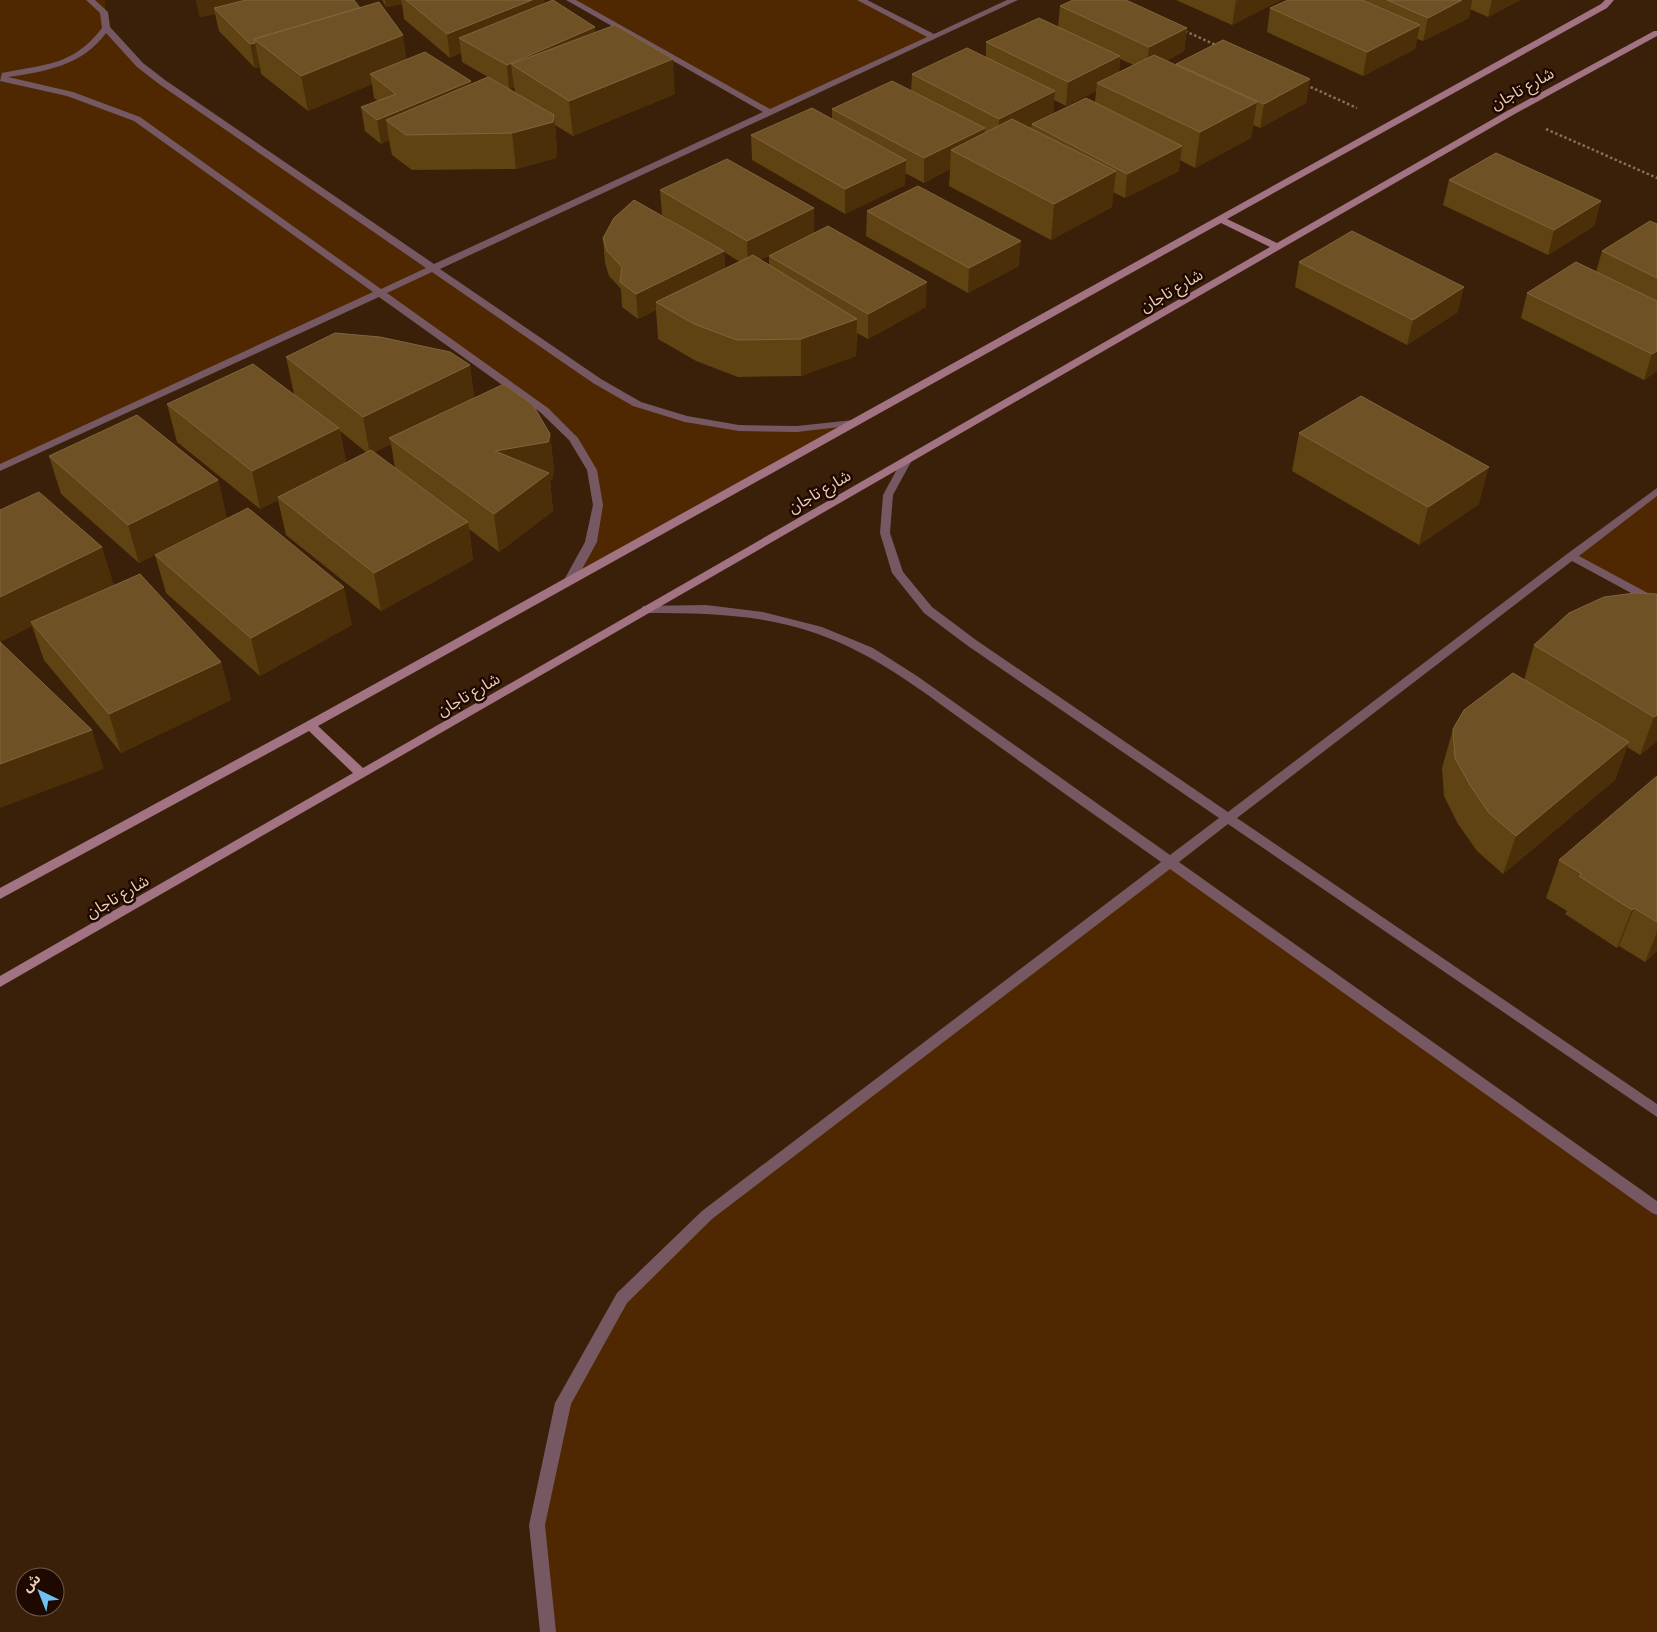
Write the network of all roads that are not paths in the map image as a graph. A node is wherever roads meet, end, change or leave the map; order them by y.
1 (90, 0) edge
2 (105, 0) edge
3 (570, 0) edge
4 (861, 0) edge
5 (1014, 0) edge
6 (1610, 0) edge
7 (104, 12) junction
8 (106, 28) junction
9 (1657, 33) edge
10 (933, 37) junction
11 (0, 77) edge
12 (769, 112) junction
13 (1220, 219) junction
14 (1277, 247) junction
15 (431, 267) junction
16 (378, 292) junction
17 (853, 423) junction
18 (907, 460) junction
19 (0, 468) edge
20 (1657, 491) edge
21 (1571, 556) junction
22 (570, 580) junction
23 (1657, 604) edge
24 (647, 609) junction
25 (310, 725) junction
26 (362, 774) junction
27 (1228, 818) junction
28 (1170, 862) junction
29 (0, 894) edge
30 (0, 982) edge
31 (1657, 1111) edge
32 (1657, 1209) edge
33 (548, 1632) edge

1 - 7 street
2 - 7 street
3 - 12 street
4 - 10 street
5 - 10 street
6 - 13 street, شارع تاجان
7 - 8 street
8 - 11 street
8 - 15 street
9 - 14 street, شارع تاجان
10 - 12 street
11 - 16 street
12 - 15 street
13 - 14 street
13 - 17 street, شارع تاجان
14 - 18 street, شارع تاجان
15 - 16 street
15 - 17 street
16 - 19 street
16 - 22 street
17 - 22 street, شارع تاجان
18 - 24 street, شارع تاجان
18 - 27 street
20 - 21 street
21 - 23 street
21 - 27 street
22 - 25 street, شارع تاجان
24 - 26 street, شارع تاجان
24 - 28 street
25 - 26 street
25 - 29 street, شارع تاجان
26 - 30 street, شارع تاجان
27 - 28 street
27 - 31 street
28 - 32 street
28 - 33 street

